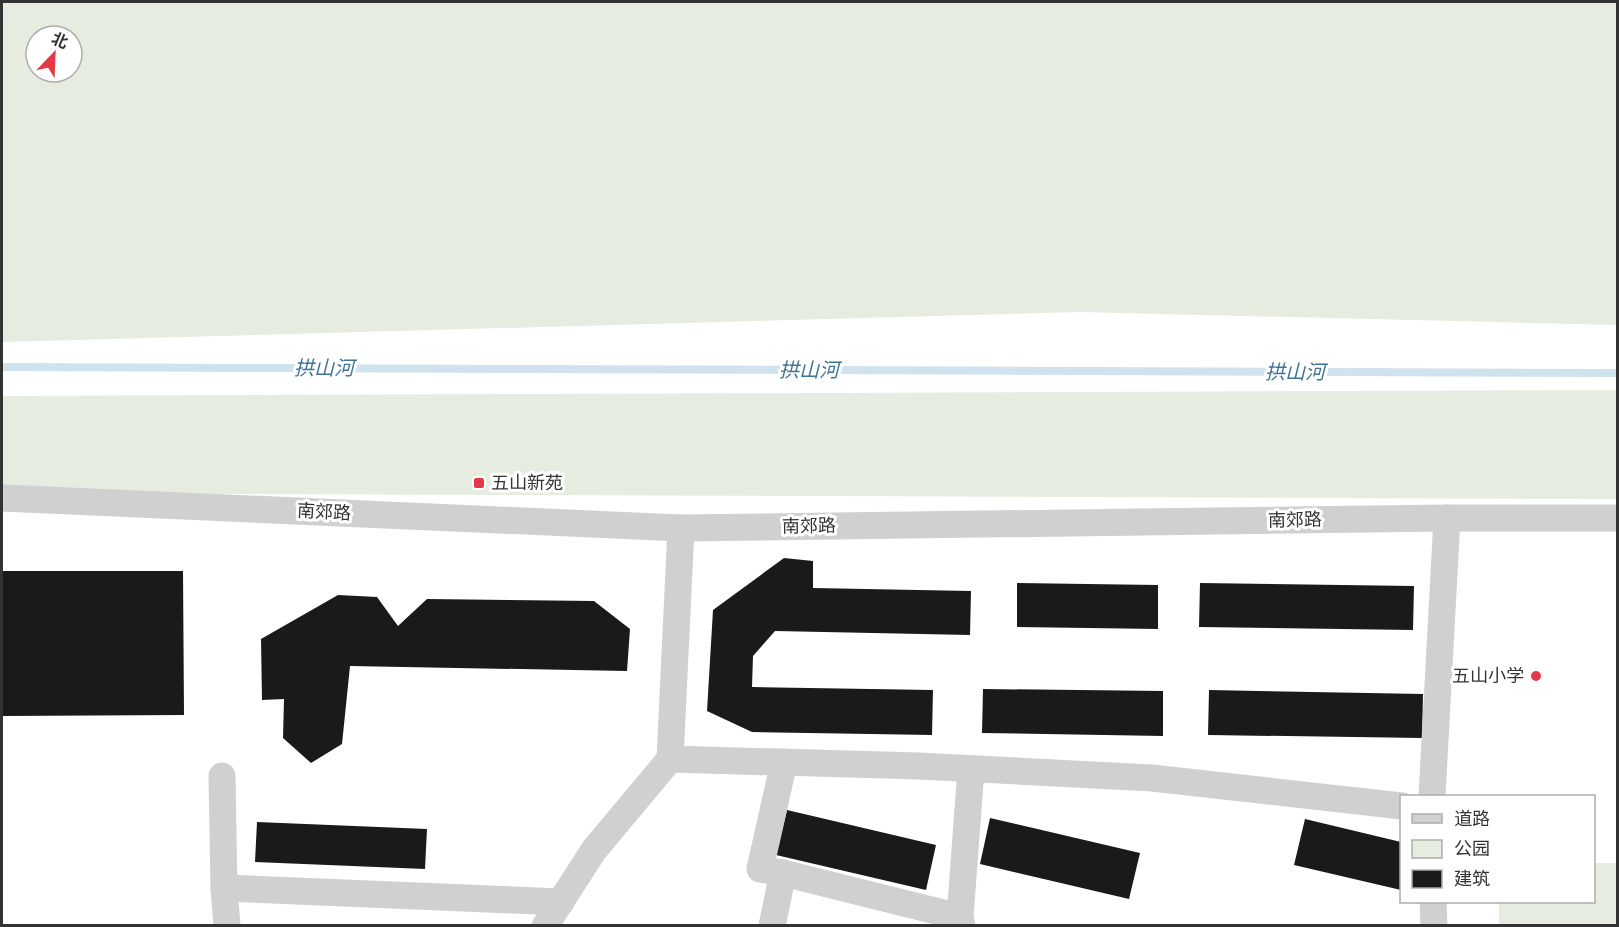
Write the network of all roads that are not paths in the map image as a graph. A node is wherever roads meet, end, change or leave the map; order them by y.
1 (2, 498) edge
2 (1447, 518) junction
3 (1617, 518) edge
4 (681, 528) junction
5 (670, 759) junction
6 (784, 762) junction
7 (971, 769) junction
8 (222, 776) dead end
9 (1432, 795) edge
10 (1400, 806) edge
11 (783, 873) junction
12 (224, 888) junction
13 (561, 902) junction
14 (1433, 903) edge
15 (961, 921) edge
16 (227, 926) edge
17 (545, 926) edge
18 (772, 926) edge
19 (1434, 926) edge

1 - 4 street, 南郊路
2 - 3 street, 南郊路
2 - 4 street, 南郊路
2 - 9 street
4 - 5 street
5 - 6 street
5 - 13 street
6 - 7 street
6 - 11 street
7 - 10 street
7 - 15 street
8 - 12 street
11 - 15 street
11 - 18 street
12 - 13 street
12 - 16 street
13 - 17 street
14 - 19 street

